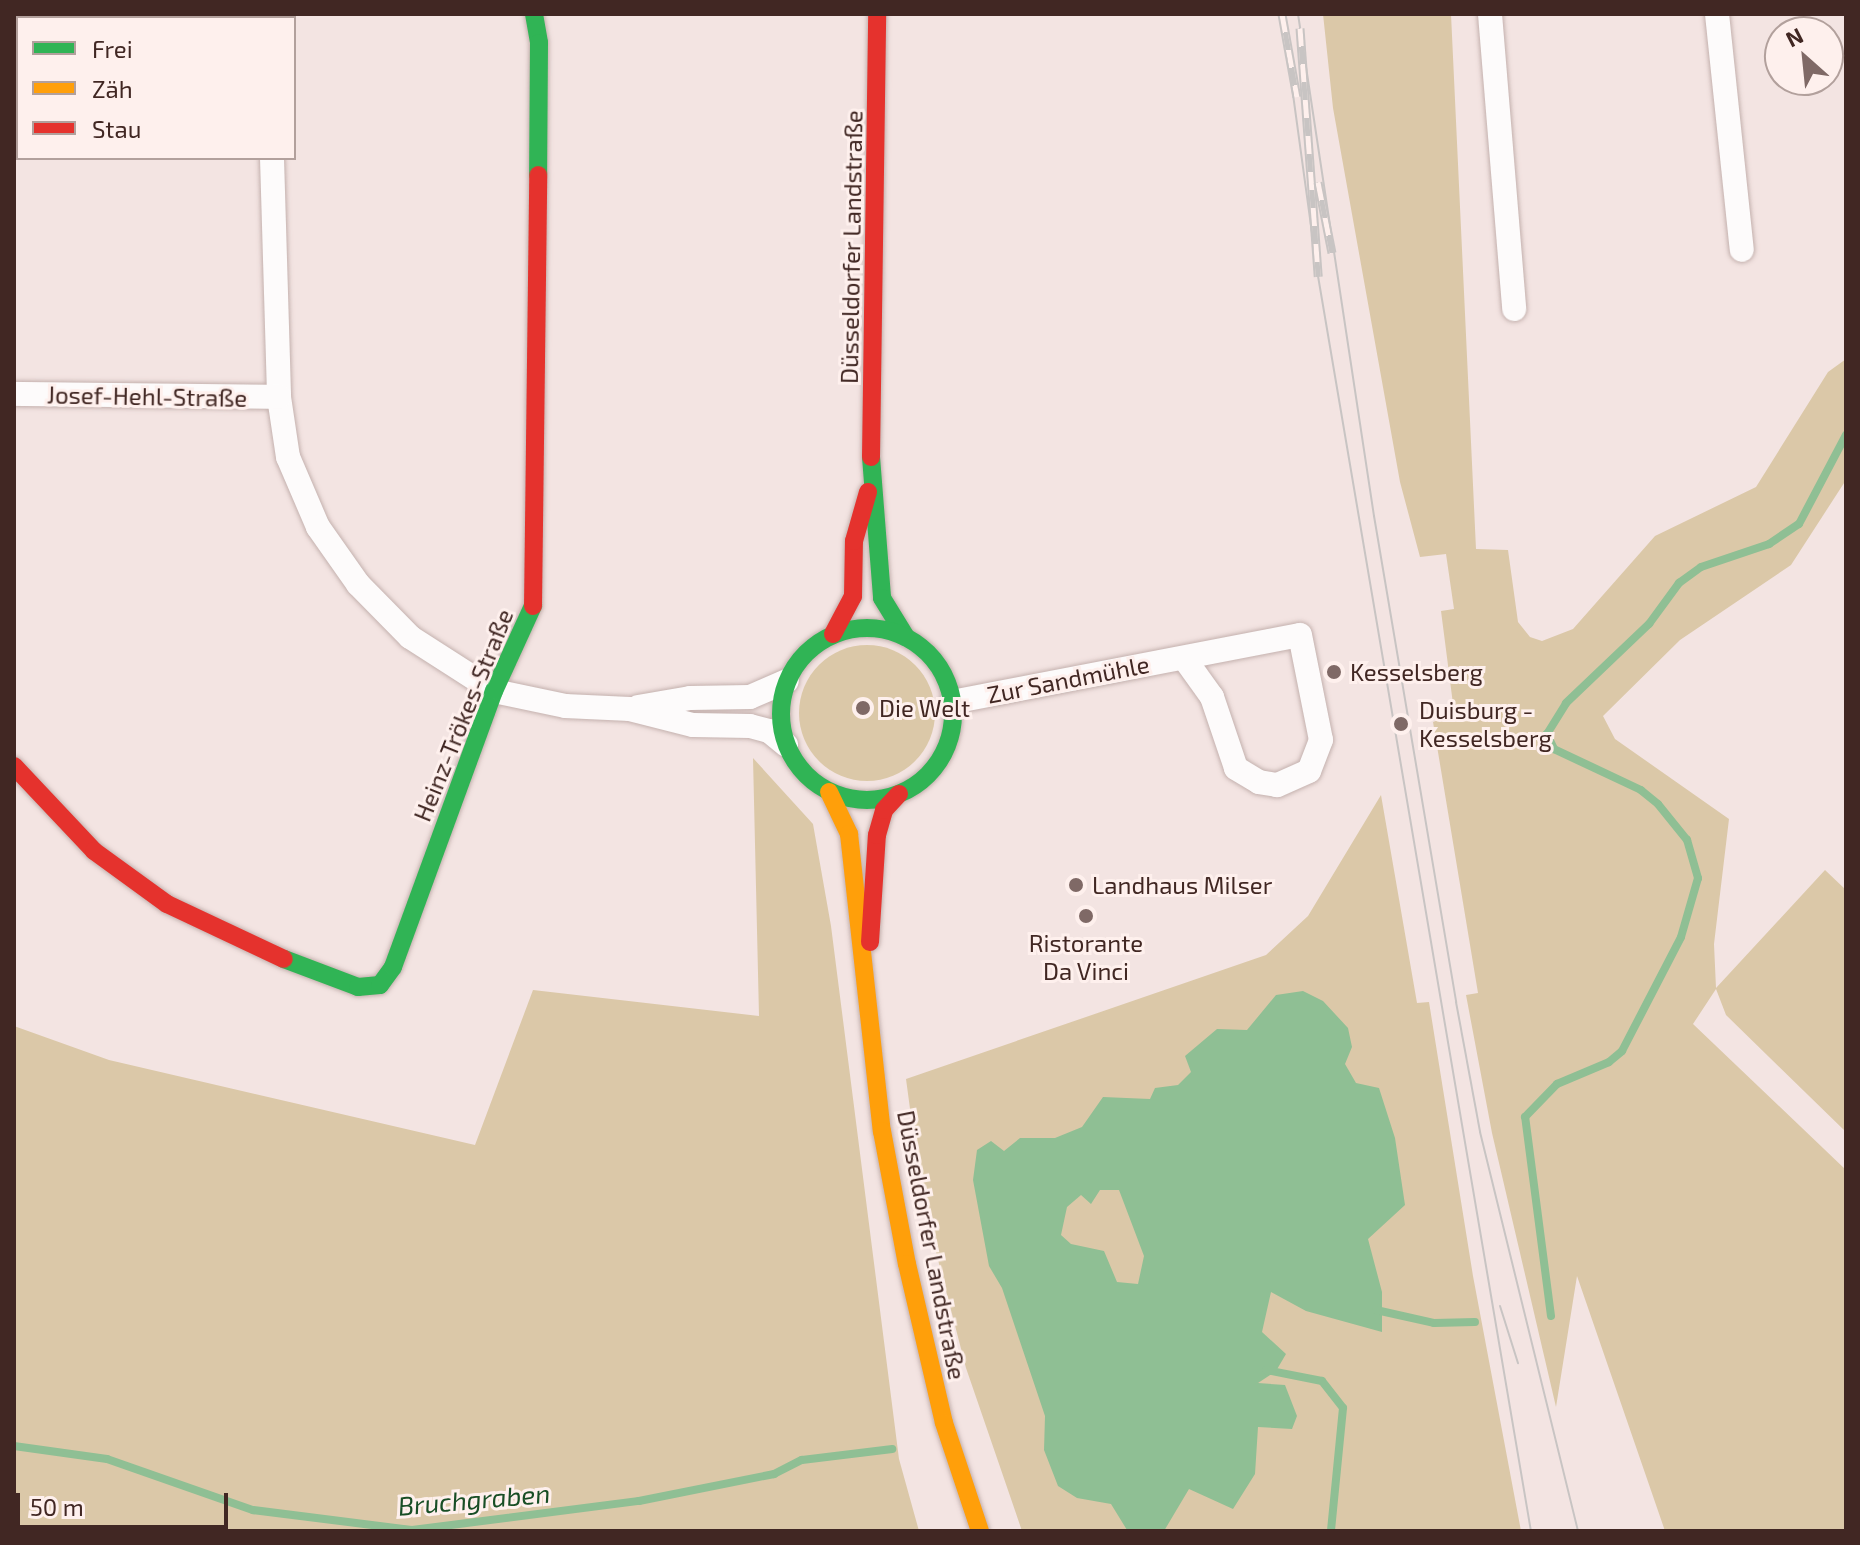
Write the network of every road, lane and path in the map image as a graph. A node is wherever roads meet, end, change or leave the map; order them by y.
1 (534, 14) edge
2 (877, 14) edge
3 (1490, 14) edge
4 (1717, 14) edge
5 (272, 160) edge
6 (1742, 250) dead end
7 (1514, 309) dead end
8 (14, 394) edge
9 (279, 397) junction
10 (871, 480) junction
11 (833, 634) junction
12 (906, 637) junction
13 (1184, 658) junction
14 (787, 681) junction
15 (494, 691) junction
16 (952, 702) junction
17 (630, 709) junction
18 (786, 745) junction
19 (14, 766) edge
20 (829, 792) junction
21 (899, 794) junction
22 (867, 962) junction
23 (980, 1531) edge

1 - 15 main road, Heinz-Trökes-Straße
2 - 10 main road, Düsseldorfer Landstraße
3 - 7 street
4 - 6 street
5 - 9 street
8 - 9 street, Josef-Hehl-Straße
9 - 15 street
10 - 11 main road, Düsseldorfer Landstraße
10 - 12 main road, Düsseldorfer Landstraße
11 - 12 main road
11 - 14 main road
12 - 16 main road
13 - 13 street, Zur Sandmühle
13 - 16 street, Zur Sandmühle
14 - 17 street
14 - 18 main road
15 - 17 street
15 - 19 main road, Heinz-Trökes-Straße
16 - 21 main road
17 - 18 street
18 - 20 main road
20 - 21 main road
20 - 22 main road, Düsseldorfer Landstraße
21 - 22 main road, Düsseldorfer Landstraße
22 - 23 main road, Düsseldorfer Landstraße

